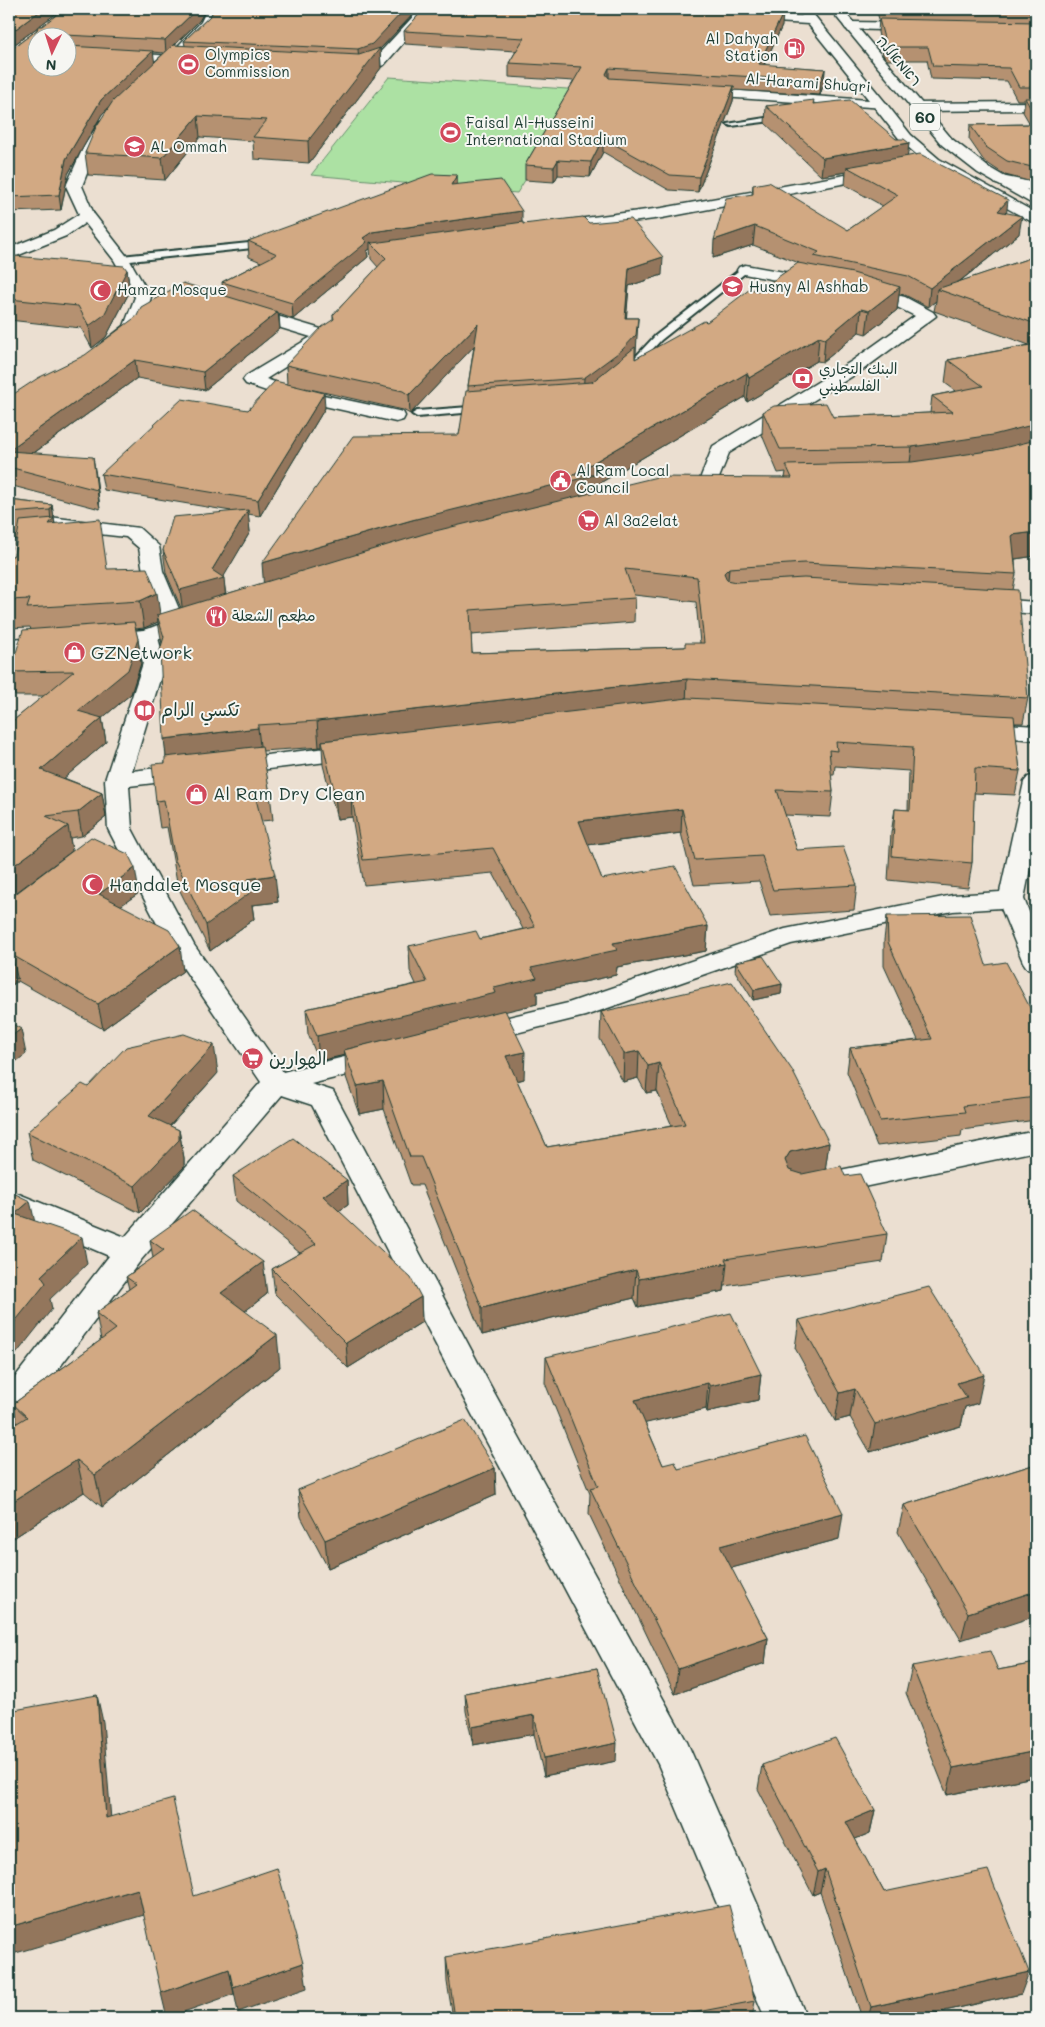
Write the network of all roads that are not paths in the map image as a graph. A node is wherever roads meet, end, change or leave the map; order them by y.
1 (213, 9) edge
2 (427, 9) edge
3 (803, 9) edge
4 (836, 9) edge
5 (732, 15) edge
6 (811, 20) junction
7 (850, 26) junction
8 (929, 27) edge
9 (78, 55) edge
10 (169, 60) junction
11 (205, 61) edge
12 (331, 67) edge
13 (156, 73) edge
14 (684, 91) edge
15 (834, 101) junction
16 (880, 105) junction
17 (1036, 106) edge
18 (917, 107) junction
19 (116, 112) edge
20 (821, 112) edge
21 (794, 116) edge
22 (731, 124) dead end
23 (934, 162) junction
24 (915, 166) edge
25 (895, 170) edge
26 (1001, 181) junction
27 (1036, 187) edge
28 (1036, 201) edge
29 (87, 215) junction
30 (1036, 219) edge
31 (536, 230) edge
32 (259, 245) edge
33 (9, 254) edge
34 (121, 258) junction
35 (745, 270) joint
36 (162, 294) edge
37 (143, 297) junction
38 (226, 306) edge
39 (95, 356) edge
40 (618, 378) edge
41 (492, 409) edge
42 (417, 414) dead end
43 (396, 416) dead end
44 (710, 480) edge
45 (9, 518) edge
46 (965, 603) edge
47 (1036, 608) edge
48 (213, 613) edge
49 (175, 625) junction
50 (148, 636) junction
51 (9, 646) edge
52 (958, 728) edge
53 (1036, 732) edge
54 (383, 748) edge
55 (117, 780) junction
56 (1036, 782) edge
57 (1011, 899) junction
58 (1036, 962) edge
59 (450, 1040) edge
60 (402, 1052) edge
61 (276, 1083) junction
62 (1036, 1141) edge
63 (798, 1189) edge
64 (9, 1201) edge
65 (130, 1252) junction
66 (9, 1409) edge
67 (786, 2018) edge

1 - 10 main road
2 - 12 main road
3 - 6 main road
4 - 7 main road, ראמאללה / 60
5 - 6 main road
6 - 16 main road
7 - 8 main road
7 - 18 main road, ראמאללה / 60
9 - 10 main road
10 - 11 main road
10 - 13 main road
14 - 15 main road, Al-Harami Shuqri
15 - 16 main road, Al-Harami Shuqri
15 - 20 lane
16 - 23 main road
17 - 18 main road
18 - 26 main road, ראמאללה / 60
19 - 29 main road
21 - 22 lane
23 - 24 main road
23 - 30 main road
25 - 31 main road
26 - 27 main road
26 - 28 main road, ראמאללה / 60
29 - 33 main road
29 - 34 main road
32 - 34 lane
34 - 37 main road
35 - 40 lane
35 - 44 main road
36 - 37 main road
37 - 39 main road
38 - 43 main road
41 - 42 lane
45 - 49 main road
46 - 47 main road
48 - 49 main road
49 - 50 main road
50 - 51 main road
50 - 55 main road
52 - 53 main road
54 - 55 main road
55 - 61 main road
56 - 57 main road
57 - 58 main road
57 - 59 main road
60 - 61 main road
61 - 65 main road
61 - 67 main road
62 - 63 main road
64 - 65 main road
65 - 66 main road

